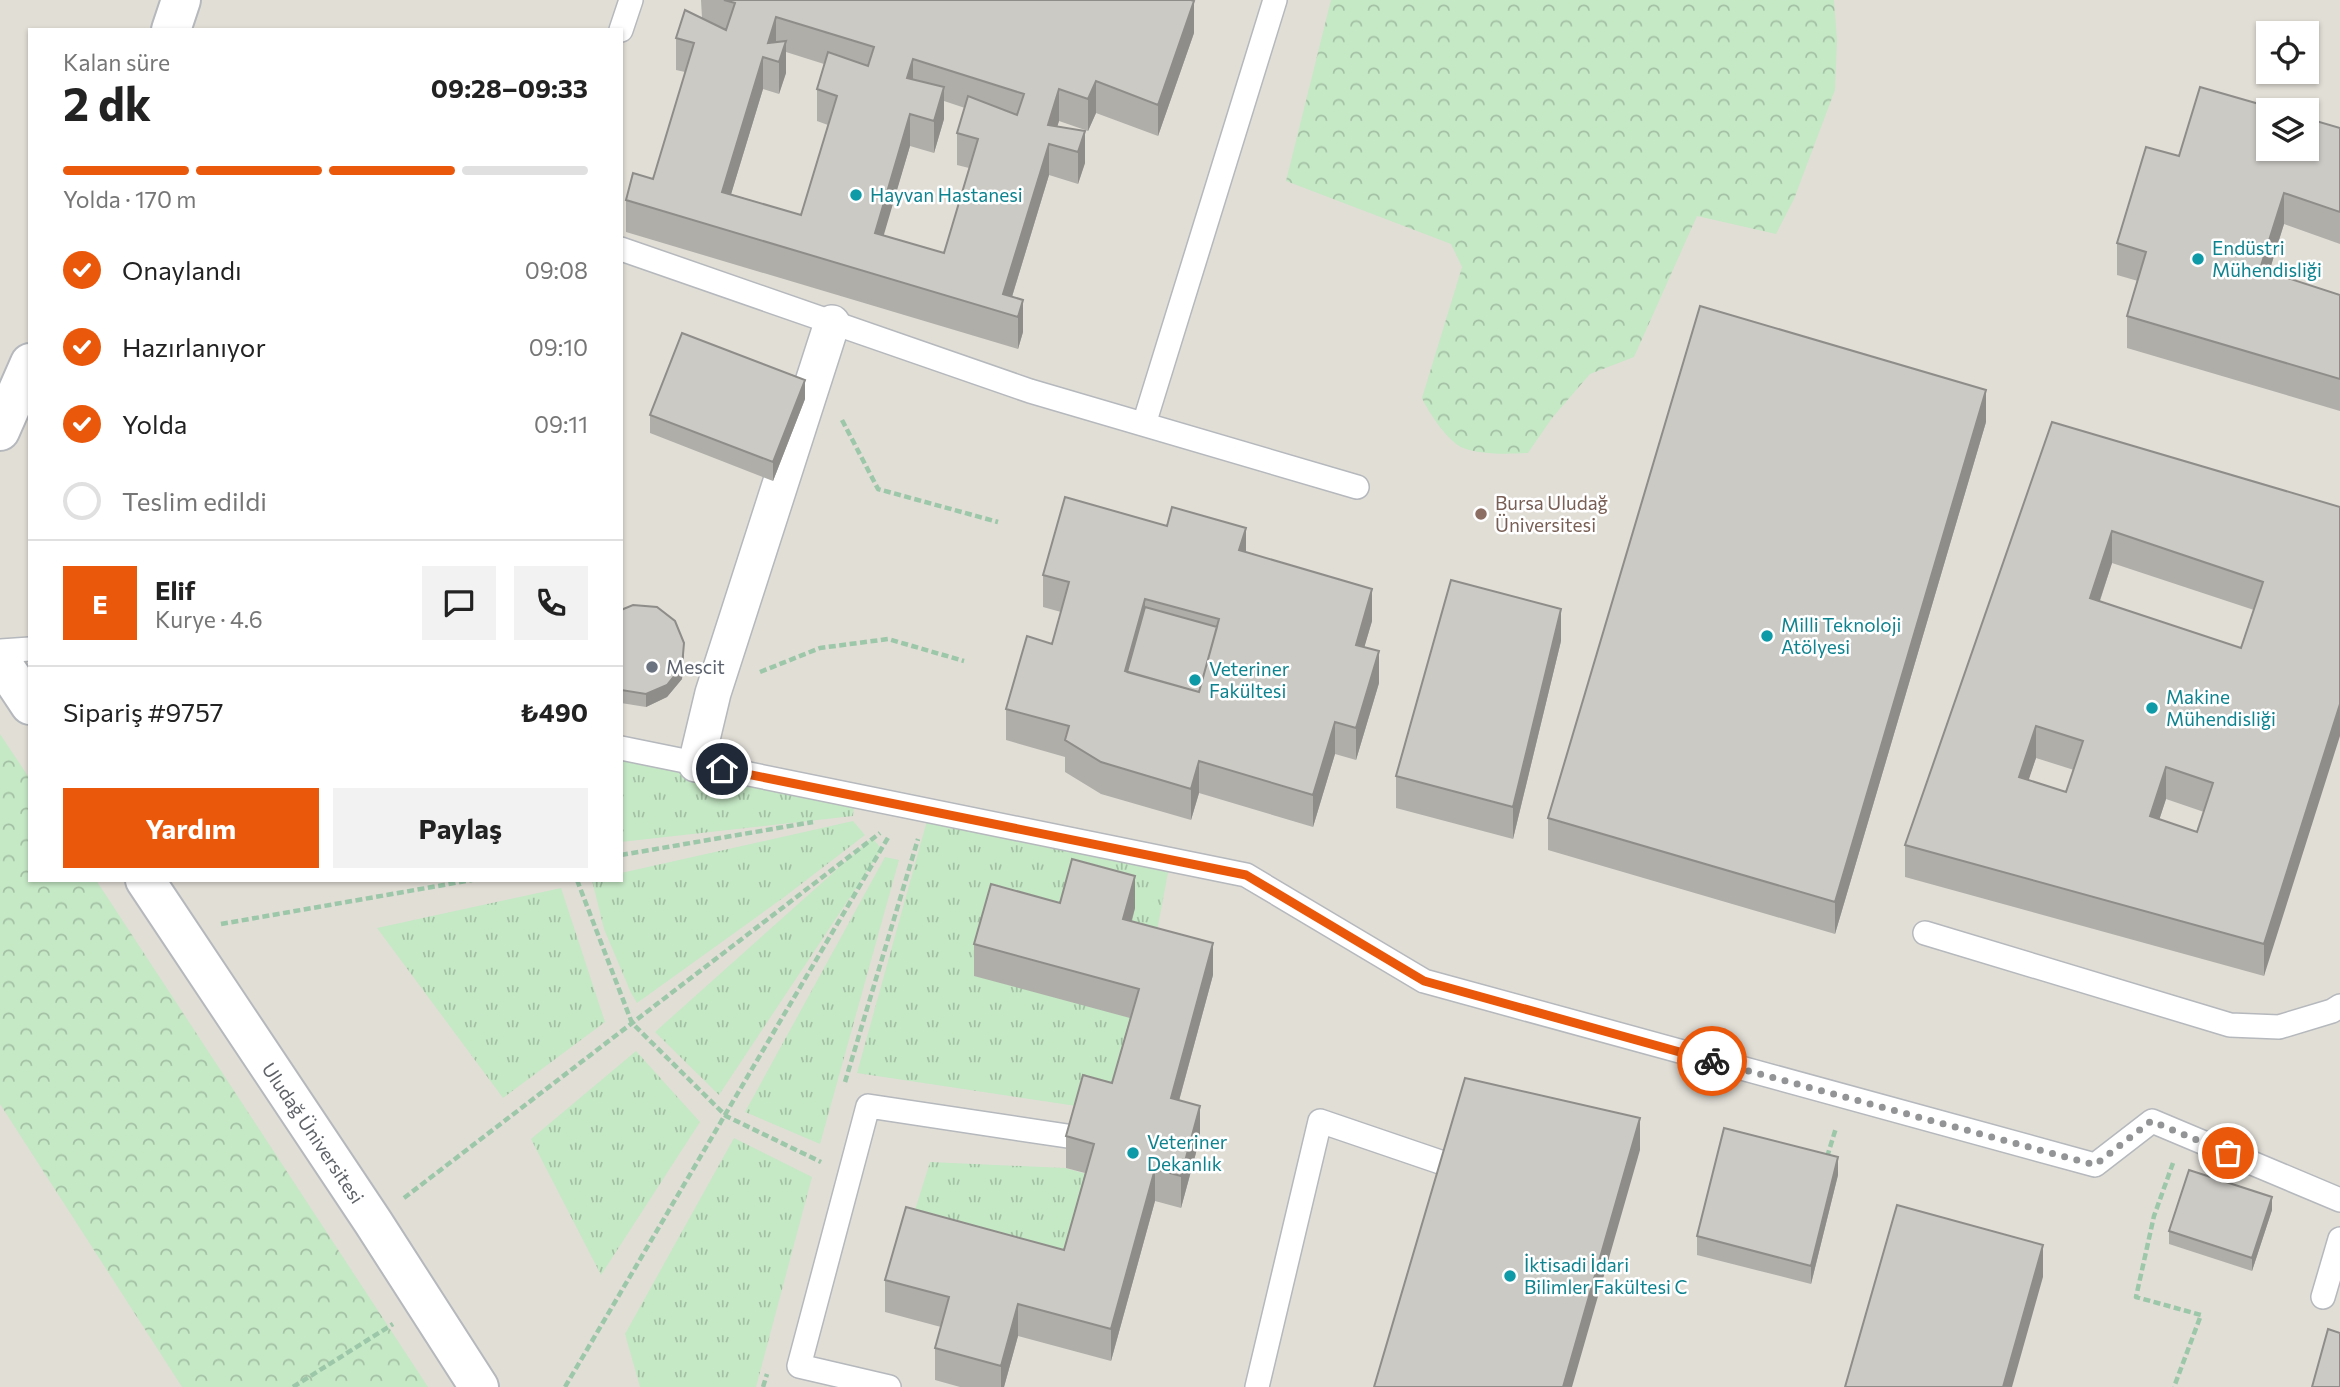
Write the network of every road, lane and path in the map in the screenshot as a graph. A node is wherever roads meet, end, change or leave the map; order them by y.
1 (181, 0) edge
2 (631, 0) edge
3 (1275, 0) edge
4 (172, 28) edge
5 (622, 28) edge
6 (623, 250) edge
7 (832, 323) junction
8 (28, 368) edge
9 (816, 371) junction
10 (1144, 424) junction
11 (0, 431) edge
12 (1357, 487) dead end
13 (998, 522) dead end
14 (28, 649) edge
15 (0, 651) edge
16 (0, 660) edge
17 (964, 662) dead end
18 (713, 693) junction
19 (28, 702) edge
20 (623, 748) edge
21 (696, 764) junction
22 (826, 820) dead end
23 (894, 828) dead end
24 (881, 831) dead end
25 (623, 855) edge
26 (146, 882) edge
27 (460, 882) edge
28 (578, 882) edge
29 (178, 931) junction
30 (1925, 933) dead end
31 (2340, 1006) edge
32 (632, 1023) junction
33 (1846, 1098) junction
34 (726, 1116) junction
35 (2184, 1135) junction
36 (1074, 1137) edge
37 (1826, 1159) edge
38 (821, 1162) dead end
39 (1449, 1166) edge
40 (2340, 1200) edge
41 (373, 1222) junction
42 (2340, 1239) edge
43 (2323, 1297) dead end
44 (425, 1303) junction
45 (858, 1384) edge
46 (293, 1387) edge
47 (478, 1387) edge
48 (565, 1387) edge
49 (888, 1387) edge
50 (1257, 1387) edge
51 (2175, 1387) edge

1 - 4 street
2 - 5 lane
3 - 10 lane
6 - 7 lane
7 - 9 street
7 - 10 lane
8 - 11 street
9 - 13 path
9 - 18 street
10 - 12 lane
14 - 15 lane
16 - 19 street
17 - 18 path
18 - 21 street
20 - 21 lane
21 - 33 lane
22 - 25 path
23 - 34 path
24 - 32 path
26 - 29 street, Uludağ Üniversitesi
27 - 29 path
28 - 32 path
29 - 41 street, Uludağ Üniversitesi
30 - 31 lane
32 - 34 path
32 - 41 path
33 - 35 lane
33 - 37 path
34 - 38 path
34 - 48 path
35 - 40 lane
35 - 51 path
36 - 45 lane
39 - 50 lane
41 - 44 street, Uludağ Üniversitesi
42 - 43 lane
44 - 46 path
44 - 47 street, Uludağ Üniversitesi
45 - 49 lane

